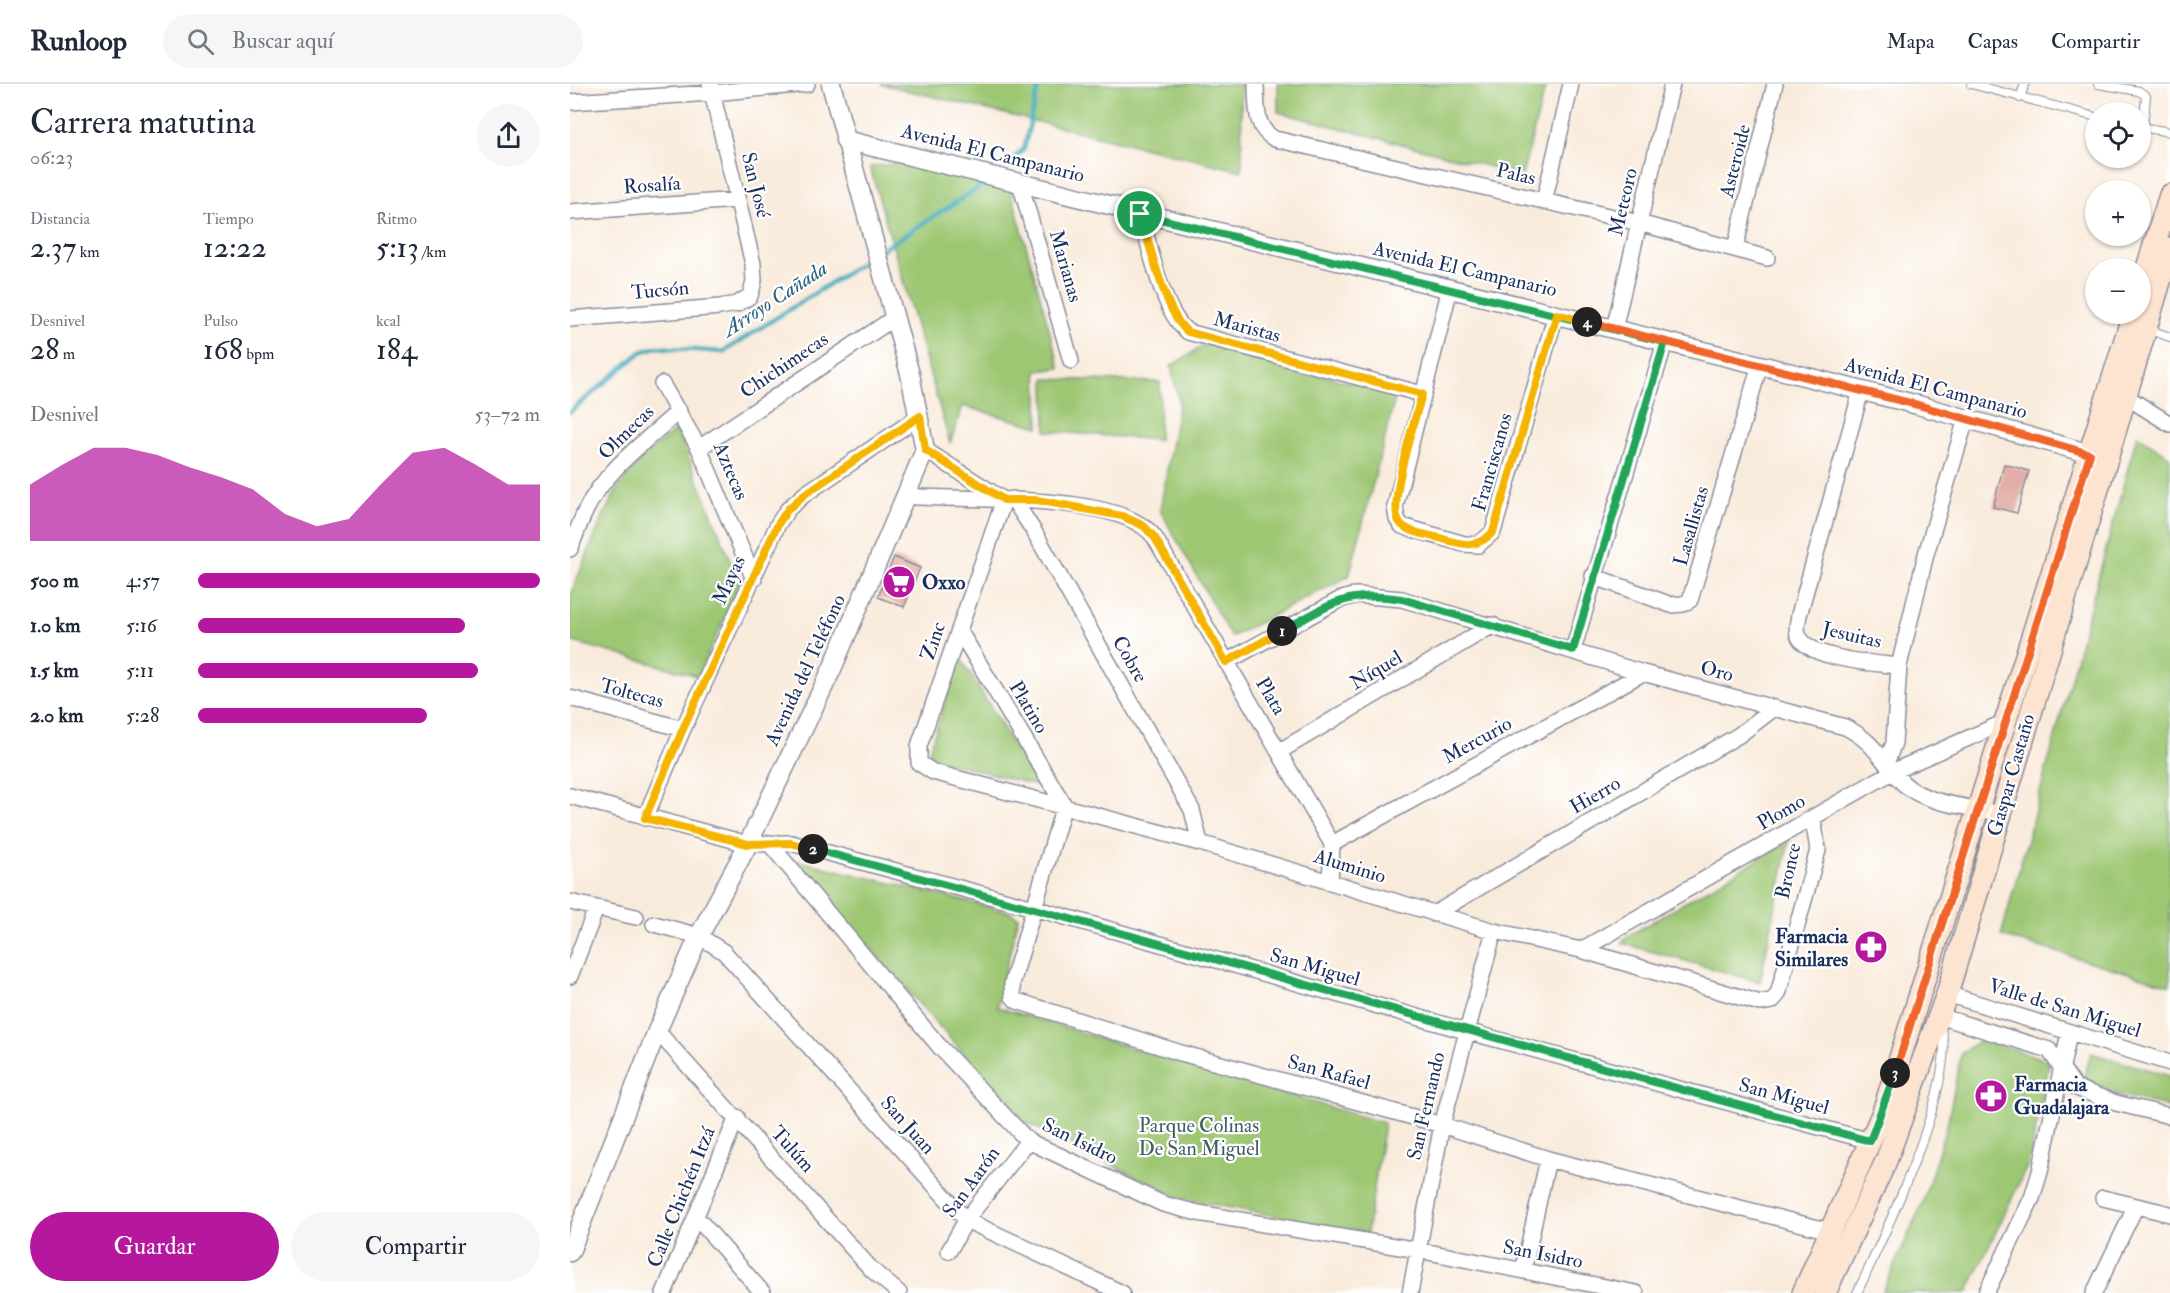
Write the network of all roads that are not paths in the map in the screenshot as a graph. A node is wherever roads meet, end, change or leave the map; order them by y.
1 (807, 84) edge
2 (831, 84) edge
3 (1256, 84) edge
4 (1571, 84) edge
5 (1672, 84) edge
6 (1775, 84) edge
7 (1971, 84) edge
8 (2025, 84) edge
9 (2098, 84) edge
10 (711, 89) edge
11 (2020, 98) junction
12 (570, 102) edge
13 (2145, 102) edge
14 (2085, 114) edge
15 (2151, 129) edge
16 (2170, 132) edge
17 (845, 140) junction
18 (1020, 183) junction
19 (2170, 195) edge
20 (737, 200) junction
21 (1544, 202) junction
22 (570, 212) edge
23 (1140, 214) junction
24 (1639, 223) junction
25 (2170, 248) edge
26 (1735, 249) junction
27 (1767, 258) dead end
28 (2150, 258) edge
29 (1450, 288) junction
30 (2151, 293) edge
31 (750, 296) joint
32 (1557, 314) junction
33 (894, 318) junction
34 (570, 319) edge
35 (2138, 324) edge
36 (2138, 324) edge
37 (2144, 324) edge
38 (1614, 329) junction
39 (2170, 338) edge
40 (1665, 342) junction
41 (1071, 361) dead end
42 (1760, 365) junction
43 (662, 384) dead end
44 (1861, 391) junction
45 (1422, 394) junction
46 (2125, 396) junction
47 (679, 411) junction
48 (920, 416) junction
49 (1966, 419) junction
50 (2170, 424) edge
51 (699, 448) junction
52 (925, 450) junction
53 (2098, 456) junction
54 (905, 496) junction
55 (1009, 500) junction
56 (1155, 538) joint
57 (570, 549) edge
58 (1593, 576) junction
59 (754, 579) junction
60 (1493, 625) junction
61 (959, 630) junction
62 (1573, 650) junction
63 (1226, 662) junction
64 (1899, 666) junction
65 (1643, 673) junction
66 (570, 698) edge
67 (1773, 709) junction
68 (2007, 721) junction
69 (683, 729) junction
70 (1280, 751) junction
71 (919, 763) joint
72 (1890, 766) junction
73 (570, 796) edge
74 (1064, 805) junction
75 (1977, 809) junction
76 (2000, 813) junction
77 (645, 818) junction
78 (1813, 819) junction
79 (769, 843) junction
80 (1200, 843) junction
81 (748, 844) junction
82 (1332, 844) junction
83 (1330, 882) junction
84 (570, 902) edge
85 (1035, 908) junction
86 (596, 909) junction
87 (1434, 914) junction
88 (636, 917) dead end
89 (654, 924) dead end
90 (1494, 931) junction
91 (699, 936) junction
92 (1581, 950) junction
93 (570, 975) edge
94 (1947, 994) junction
95 (1772, 1001) joint
96 (1938, 1019) junction
97 (657, 1031) junction
98 (1466, 1031) junction
99 (2069, 1033) junction
100 (2170, 1063) edge
101 (2063, 1070) junction
102 (2170, 1116) edge
103 (737, 1117) junction
104 (1442, 1125) junction
105 (1028, 1141) junction
106 (1870, 1141) junction
107 (1548, 1159) junction
108 (2103, 1198) dead end
109 (2136, 1206) junction
110 (2170, 1214) edge
111 (696, 1217) junction
112 (966, 1220) junction
113 (1830, 1231) junction
114 (571, 1249) edge
115 (1418, 1250) junction
116 (949, 1251) dead end
117 (1523, 1271) junction
118 (664, 1293) edge
119 (763, 1293) edge
120 (899, 1293) edge
121 (1122, 1293) edge
122 (1410, 1293) edge
123 (1636, 1293) edge
124 (1803, 1293) edge
125 (1825, 1293) edge
126 (1857, 1293) edge
127 (1986, 1293) edge
128 (2094, 1293) edge

1 - 10 street
2 - 17 street
3 - 21 street, Palas
4 - 21 street
5 - 24 street, Meteoro
6 - 26 street, Asteroide
7 - 11 lane
8 - 11 lane
9 - 13 lane
10 - 12 street
10 - 20 street, San José
11 - 14 lane
15 - 16 lane
17 - 18 street, Avenida El Campanario
17 - 33 street
18 - 23 street, Avenida El Campanario
18 - 41 street, Marianas
19 - 28 main road
20 - 22 street, Rosalía
20 - 31 street, San José
21 - 24 street, Palas
23 - 29 street, Avenida El Campanario
23 - 45 street, Maristas
24 - 26 street, Palas
24 - 38 street, Meteoro
25 - 30 main road, Gaspar Castaño
26 - 27 street, Palas
29 - 32 street, Avenida El Campanario
29 - 45 street, Franciscanos
31 - 34 street, Tucsón
32 - 38 street, Avenida El Campanario
32 - 45 street, Franciscanos
33 - 48 street
33 - 51 street, Chichimecas
35 - 46 main road, Gaspar Castaño
36 - 53 main road, Gaspar Castaño
37 - 39 lane
38 - 40 street, Avenida El Campanario
40 - 42 street, Avenida El Campanario
40 - 58 street
42 - 44 street, Avenida El Campanario
42 - 58 street, Lasallistas
43 - 47 street, Aztecas
44 - 49 street, Avenida El Campanario
44 - 64 street, Jesuitas
46 - 50 street
46 - 53 main road, Gaspar Castaño
47 - 51 street, Aztecas
47 - 57 street, Olmecas
48 - 52 street
48 - 59 street, Mayas
49 - 53 street, Avenida El Campanario
49 - 64 street, Jesuitas
51 - 59 street, Aztecas
52 - 54 street, Avenida del Teléfono
52 - 55 street, Cobre
53 - 68 main road, Gaspar Castaño
53 - 76 main road, Gaspar Castaño
54 - 55 street, Cobre
54 - 81 street, Avenida del Teléfono
55 - 56 street, Cobre
55 - 61 street, Zinc
55 - 80 street, Cobre
56 - 63 street, Plata
58 - 62 street
59 - 69 street, Mayas
60 - 62 street, Oro
60 - 63 street, Oro
60 - 70 street, Níquel
61 - 71 street, Zinc
61 - 74 street, Platino
62 - 65 street, Oro
63 - 70 street, Plata
64 - 72 street
65 - 67 street, Oro
65 - 82 street, Mercurio
66 - 69 street, Toltecas
67 - 72 street, Oro
67 - 87 street, Hierro
68 - 72 street, Plomo
68 - 75 main road, Gaspar Castaño
69 - 77 street, Mayas
70 - 82 street, Plata
71 - 74 street, Aluminio
72 - 75 street, Oro
72 - 78 street, Plomo
73 - 77 street, San Miguel
74 - 80 street, Aluminio
74 - 85 street, San Rafael
75 - 76 street, Oro
75 - 106 main road, Gaspar Castaño
76 - 94 main road, Gaspar Castaño
77 - 81 street, San Miguel
78 - 92 street, Plomo
78 - 95 street, Bronce
79 - 81 street, San Miguel
79 - 85 street, San Miguel
79 - 105 street, San Isidro
80 - 83 street, Aluminio
81 - 91 street, Avenida del Teléfono
82 - 83 street
83 - 87 street, Aluminio
84 - 86 street
85 - 98 street, San Miguel
85 - 104 street, San Rafael
86 - 88 street
86 - 93 street
87 - 90 street, Aluminio
89 - 91 street, San Juan
90 - 92 street, Aluminio
90 - 98 street, San Fernando
91 - 97 street, Avenida del Teléfono
91 - 112 street, San Juan
92 - 95 street, Aluminio
94 - 96 main road, Gaspar Castaño
94 - 99 street, Valle de San Miguel
96 - 101 street
96 - 125 main road, Gaspar Castaño
96 - 126 lane
97 - 103 street, Tulúm
97 - 114 street, Avenida del Teléfono
98 - 104 street, San Fernando
98 - 106 street, San Miguel
99 - 100 street, Valle de San Miguel
99 - 101 street
101 - 102 street
101 - 127 street
103 - 111 street, Calle Chichén Itzá
103 - 120 street, Tulúm
104 - 107 street, San Rafael
104 - 115 street, San Fernando
105 - 112 street, San Aarón
105 - 115 street, San Isidro
106 - 113 main road, Gaspar Castaño
107 - 113 street, San Rafael
107 - 117 street
108 - 109 street
109 - 110 street
109 - 128 street
111 - 118 street, Calle Chichén Itzá
111 - 119 street
112 - 116 street, San Aarón
112 - 121 street, San Juan
113 - 124 main road, Gaspar Castaño
115 - 117 street, San Isidro
115 - 122 street, San Fernando
117 - 123 street, San Isidro

